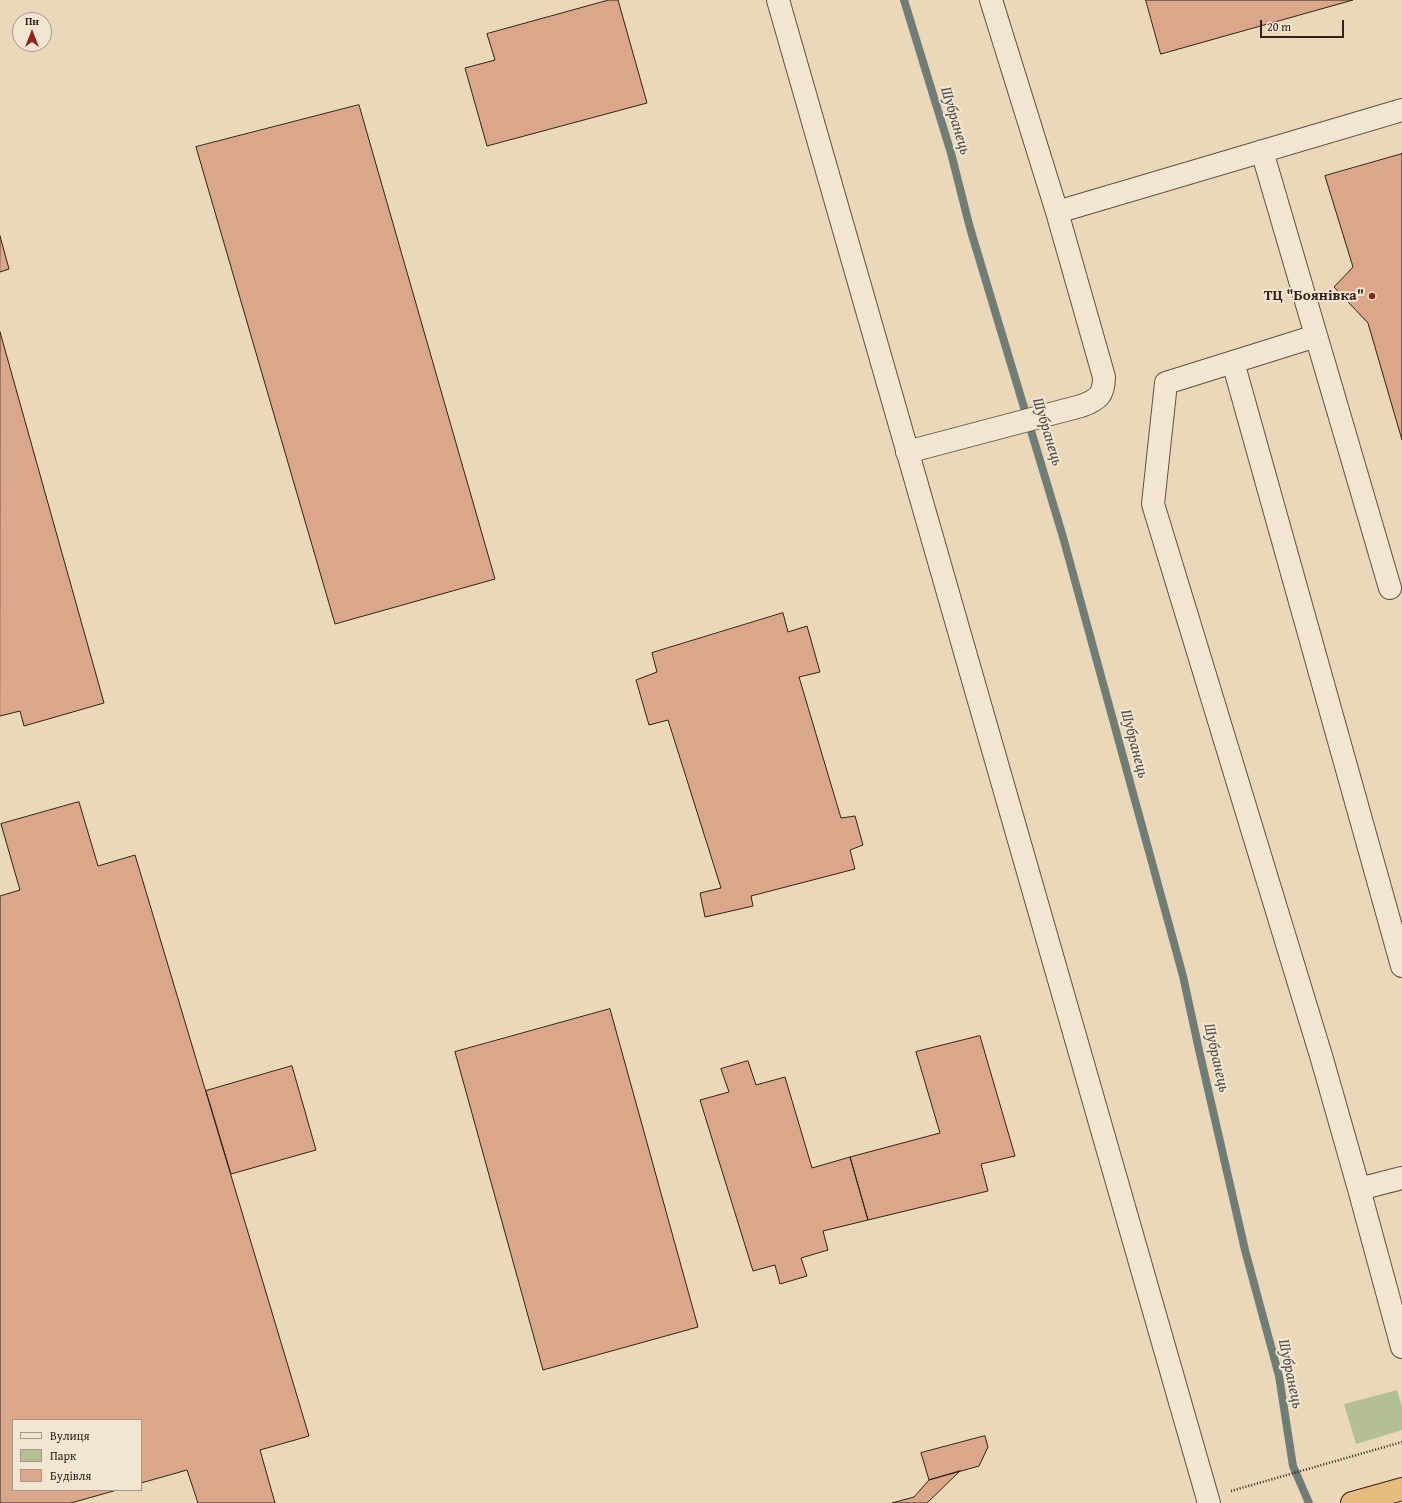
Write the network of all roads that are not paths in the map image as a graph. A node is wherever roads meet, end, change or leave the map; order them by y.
1 (778, 0) edge
2 (991, 0) edge
3 (1402, 110) edge
4 (1262, 151) junction
5 (1057, 212) junction
6 (1316, 336) junction
7 (1233, 362) junction
8 (907, 452) junction
9 (1390, 588) dead end
10 (1402, 966) edge
11 (1402, 1178) edge
12 (1359, 1189) junction
13 (1401, 1340) edge
14 (1402, 1489) edge
15 (1209, 1503) edge
16 (1352, 1503) edge

1 - 8 street
2 - 5 street
3 - 4 street
4 - 5 street
4 - 6 street
5 - 8 street
6 - 7 street
6 - 9 street
7 - 10 street
7 - 12 street
8 - 15 street
11 - 12 street
12 - 13 street
14 - 16 highway

